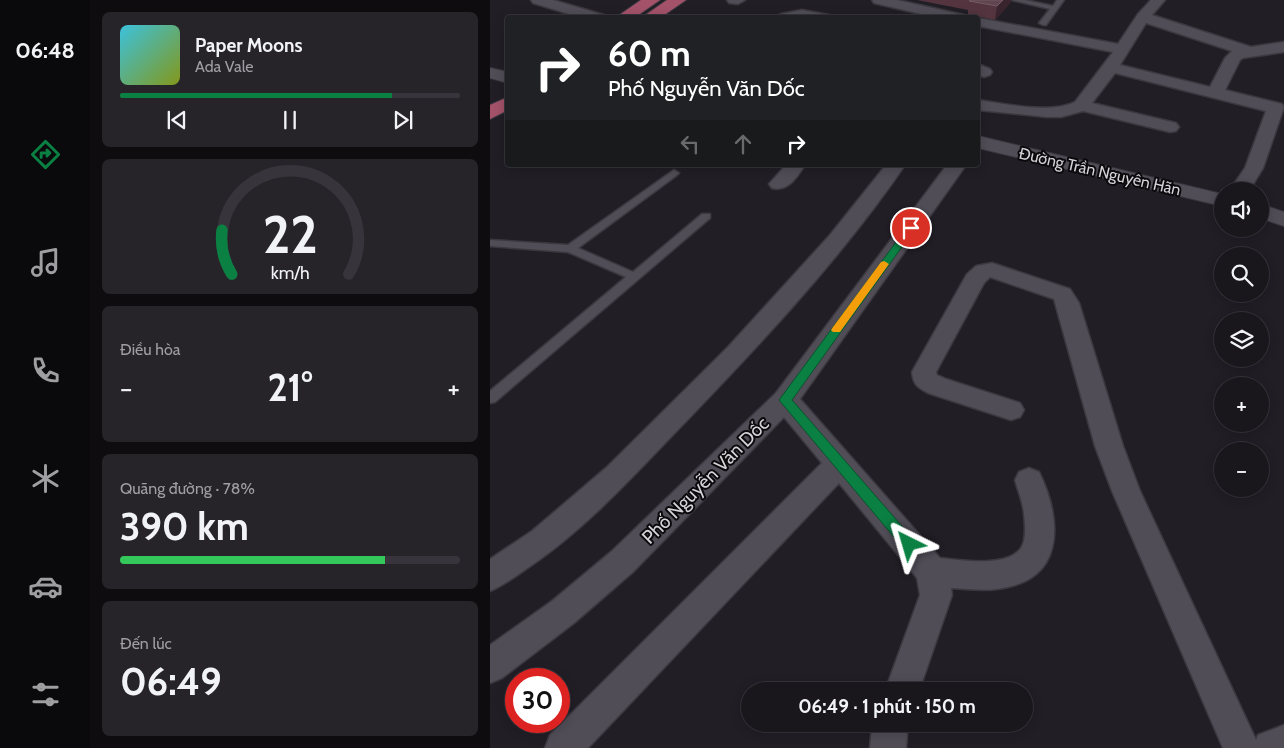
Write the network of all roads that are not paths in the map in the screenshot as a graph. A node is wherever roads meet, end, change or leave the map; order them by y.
1 (538, 0) edge
2 (652, 0) edge
3 (678, 0) edge
4 (734, 0) edge
5 (738, 0) edge
6 (817, 0) edge
7 (879, 0) edge
8 (1015, 0) edge
9 (1061, 0) edge
10 (1153, 1) edge
11 (1055, 8) junction
12 (589, 15) edge
13 (627, 15) edge
14 (653, 15) edge
15 (820, 15) edge
16 (946, 15) edge
17 (1143, 17) junction
18 (980, 22) edge
19 (1043, 23) dead end
20 (1284, 47) edge
21 (1123, 49) junction
22 (1247, 51) junction
23 (1111, 67) junction
24 (490, 73) edge
25 (505, 77) edge
26 (505, 86) edge
27 (1216, 92) junction
28 (490, 95) edge
29 (505, 104) edge
30 (980, 105) edge
31 (1081, 106) junction
32 (490, 112) edge
33 (1170, 127) dead end
34 (980, 142) edge
35 (794, 167) edge
36 (894, 167) edge
37 (956, 167) edge
38 (674, 173) dead end
39 (1245, 182) edge
40 (779, 184) dead end
41 (1214, 198) edge
42 (1269, 214) edge
43 (706, 216) dead end
44 (1284, 219) edge
45 (490, 243) edge
46 (570, 249) junction
47 (635, 277) junction
48 (490, 398) edge
49 (785, 400) junction
50 (1011, 410) dead end
51 (840, 463) junction
52 (1029, 480) dead end
53 (932, 572) junction
54 (490, 576) edge
55 (490, 666) edge
56 (905, 682) edge
57 (889, 732) edge
58 (1284, 743) edge
59 (563, 748) edge
60 (888, 748) edge
61 (1240, 748) edge
62 (1271, 748) edge

1 - 12 street
2 - 13 main road
3 - 14 main road
4 - 5 street
6 - 15 street
7 - 16 street
8 - 11 lane
9 - 11 lane
10 - 17 street
11 - 19 lane
17 - 21 street
17 - 22 street
18 - 21 street
20 - 22 street
21 - 23 street
22 - 27 street
23 - 27 street
23 - 31 street
24 - 25 street
26 - 28 main road
27 - 39 street
29 - 32 main road
30 - 31 street
31 - 33 street
34 - 41 street, Đường Trần Nguyên Hãn
35 - 40 street
36 - 54 street
37 - 49 street, Phố Nguyễn Văn Dốc
38 - 46 lane
42 - 44 street
43 - 47 lane
45 - 46 lane
46 - 47 lane
47 - 48 lane
49 - 51 street
49 - 55 street, Phố Nguyễn Văn Dốc
50 - 61 street
51 - 53 street
51 - 59 street
52 - 53 street
53 - 56 street
57 - 60 street
58 - 62 street

